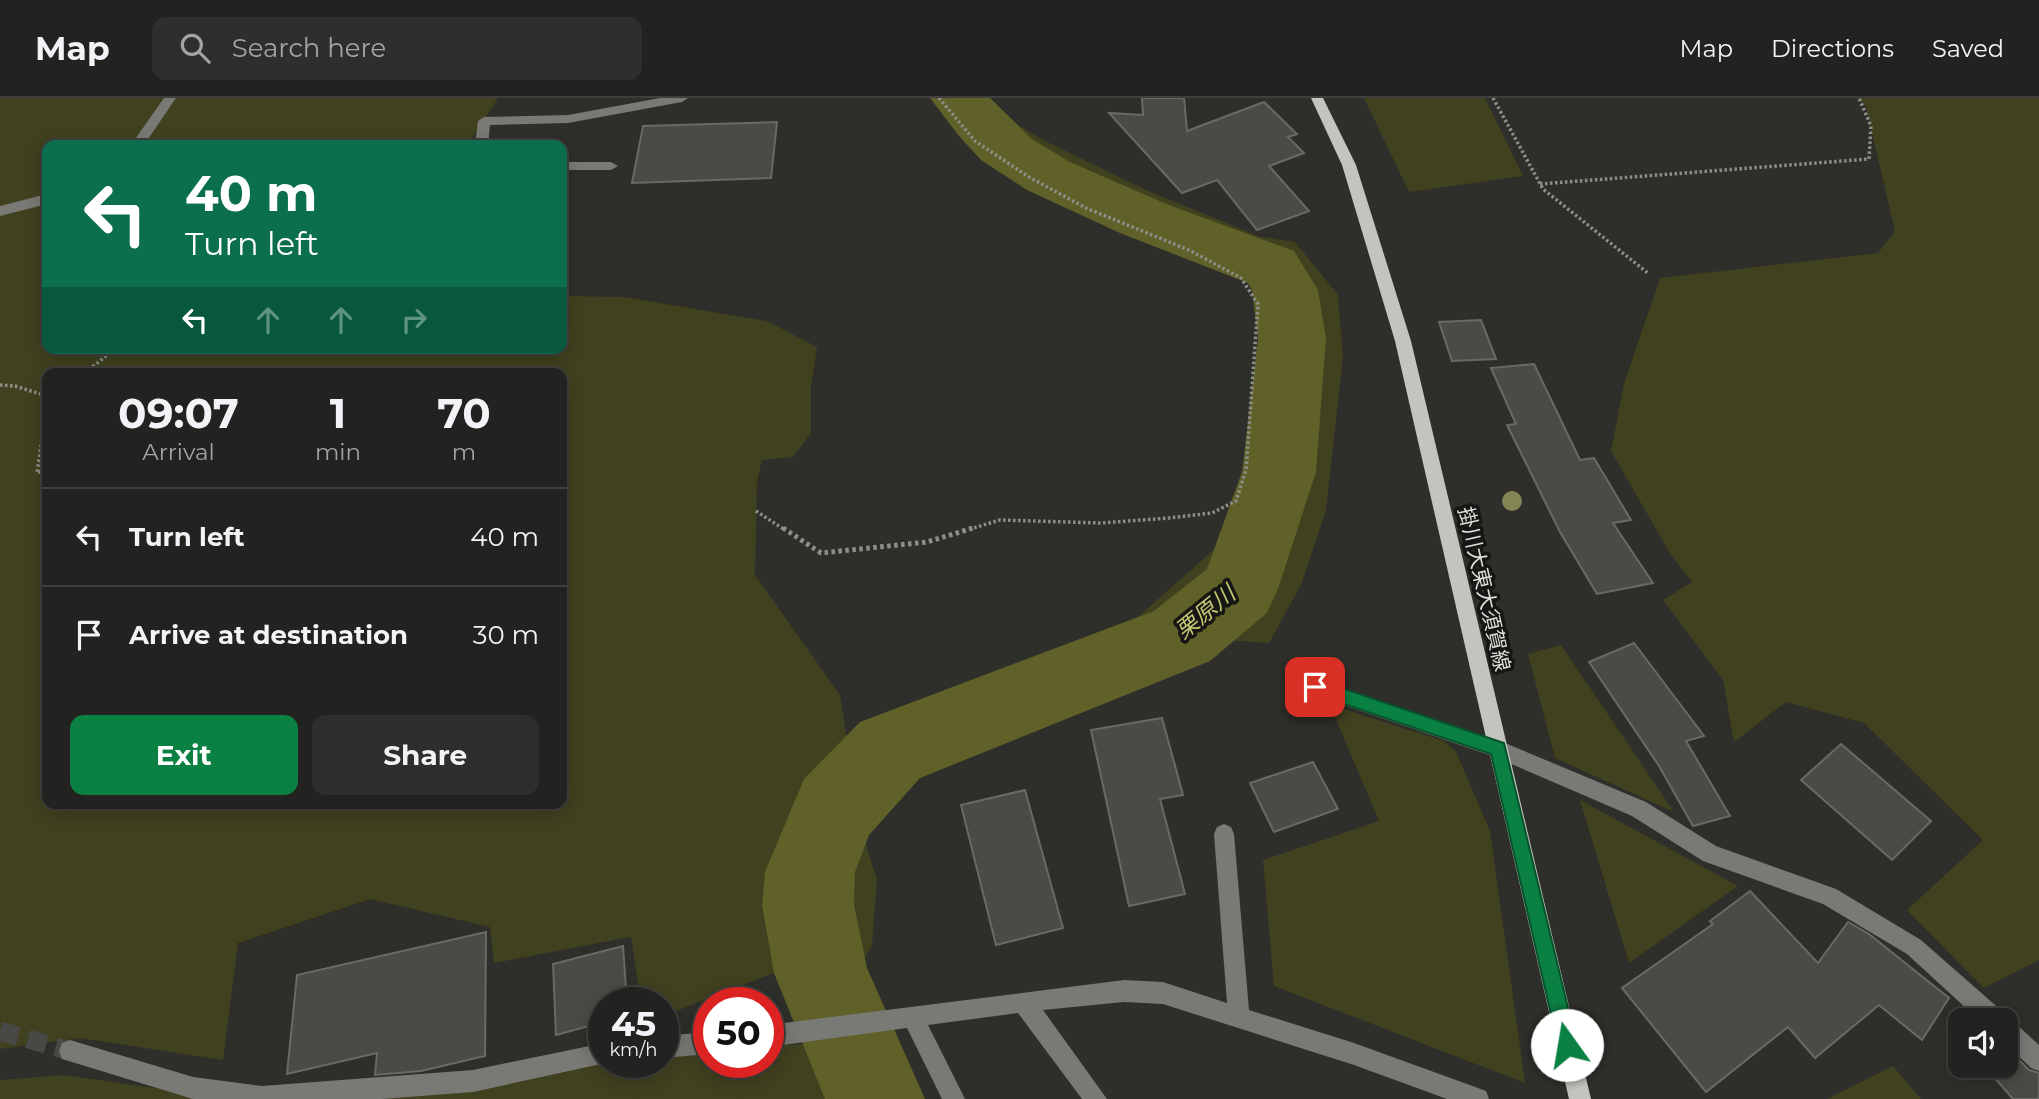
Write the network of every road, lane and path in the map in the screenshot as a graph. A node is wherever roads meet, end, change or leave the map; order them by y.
1 (170, 98) edge
2 (682, 98) edge
3 (939, 98) edge
4 (1317, 98) edge
5 (1493, 98) edge
6 (1859, 98) edge
7 (141, 140) edge
8 (482, 140) edge
9 (567, 166) edge
10 (611, 166) dead end
11 (1540, 184) junction
12 (42, 200) edge
13 (0, 211) edge
14 (1649, 274) dead end
15 (109, 354) edge
16 (91, 368) edge
17 (0, 385) edge
18 (42, 394) edge
19 (42, 439) edge
20 (42, 471) edge
21 (756, 511) dead end
22 (1315, 687) dead end
23 (1498, 749) junction
24 (1224, 834) dead end
25 (1023, 1002) junction
26 (1982, 1008) edge
27 (1239, 1017) junction
28 (913, 1018) junction
29 (784, 1034) edge
30 (2018, 1041) edge
31 (70, 1051) tunnel mouth
32 (588, 1057) edge
33 (2039, 1060) edge
34 (954, 1099) edge
35 (1096, 1099) edge
36 (1478, 1099) edge
37 (1580, 1099) edge

1 - 7 street
2 - 8 street
3 - 21 path
4 - 23 main road, 掛川大東大須賀線
5 - 11 path
6 - 11 path
9 - 10 street
11 - 14 path
12 - 13 street
15 - 16 path
17 - 18 path
19 - 20 path
22 - 23 street
23 - 26 street
23 - 37 main road, 掛川大東大須賀線
24 - 27 street
25 - 27 street
25 - 28 street
25 - 35 street
27 - 36 street
28 - 29 street
28 - 34 street
30 - 33 street
31 - 32 street

